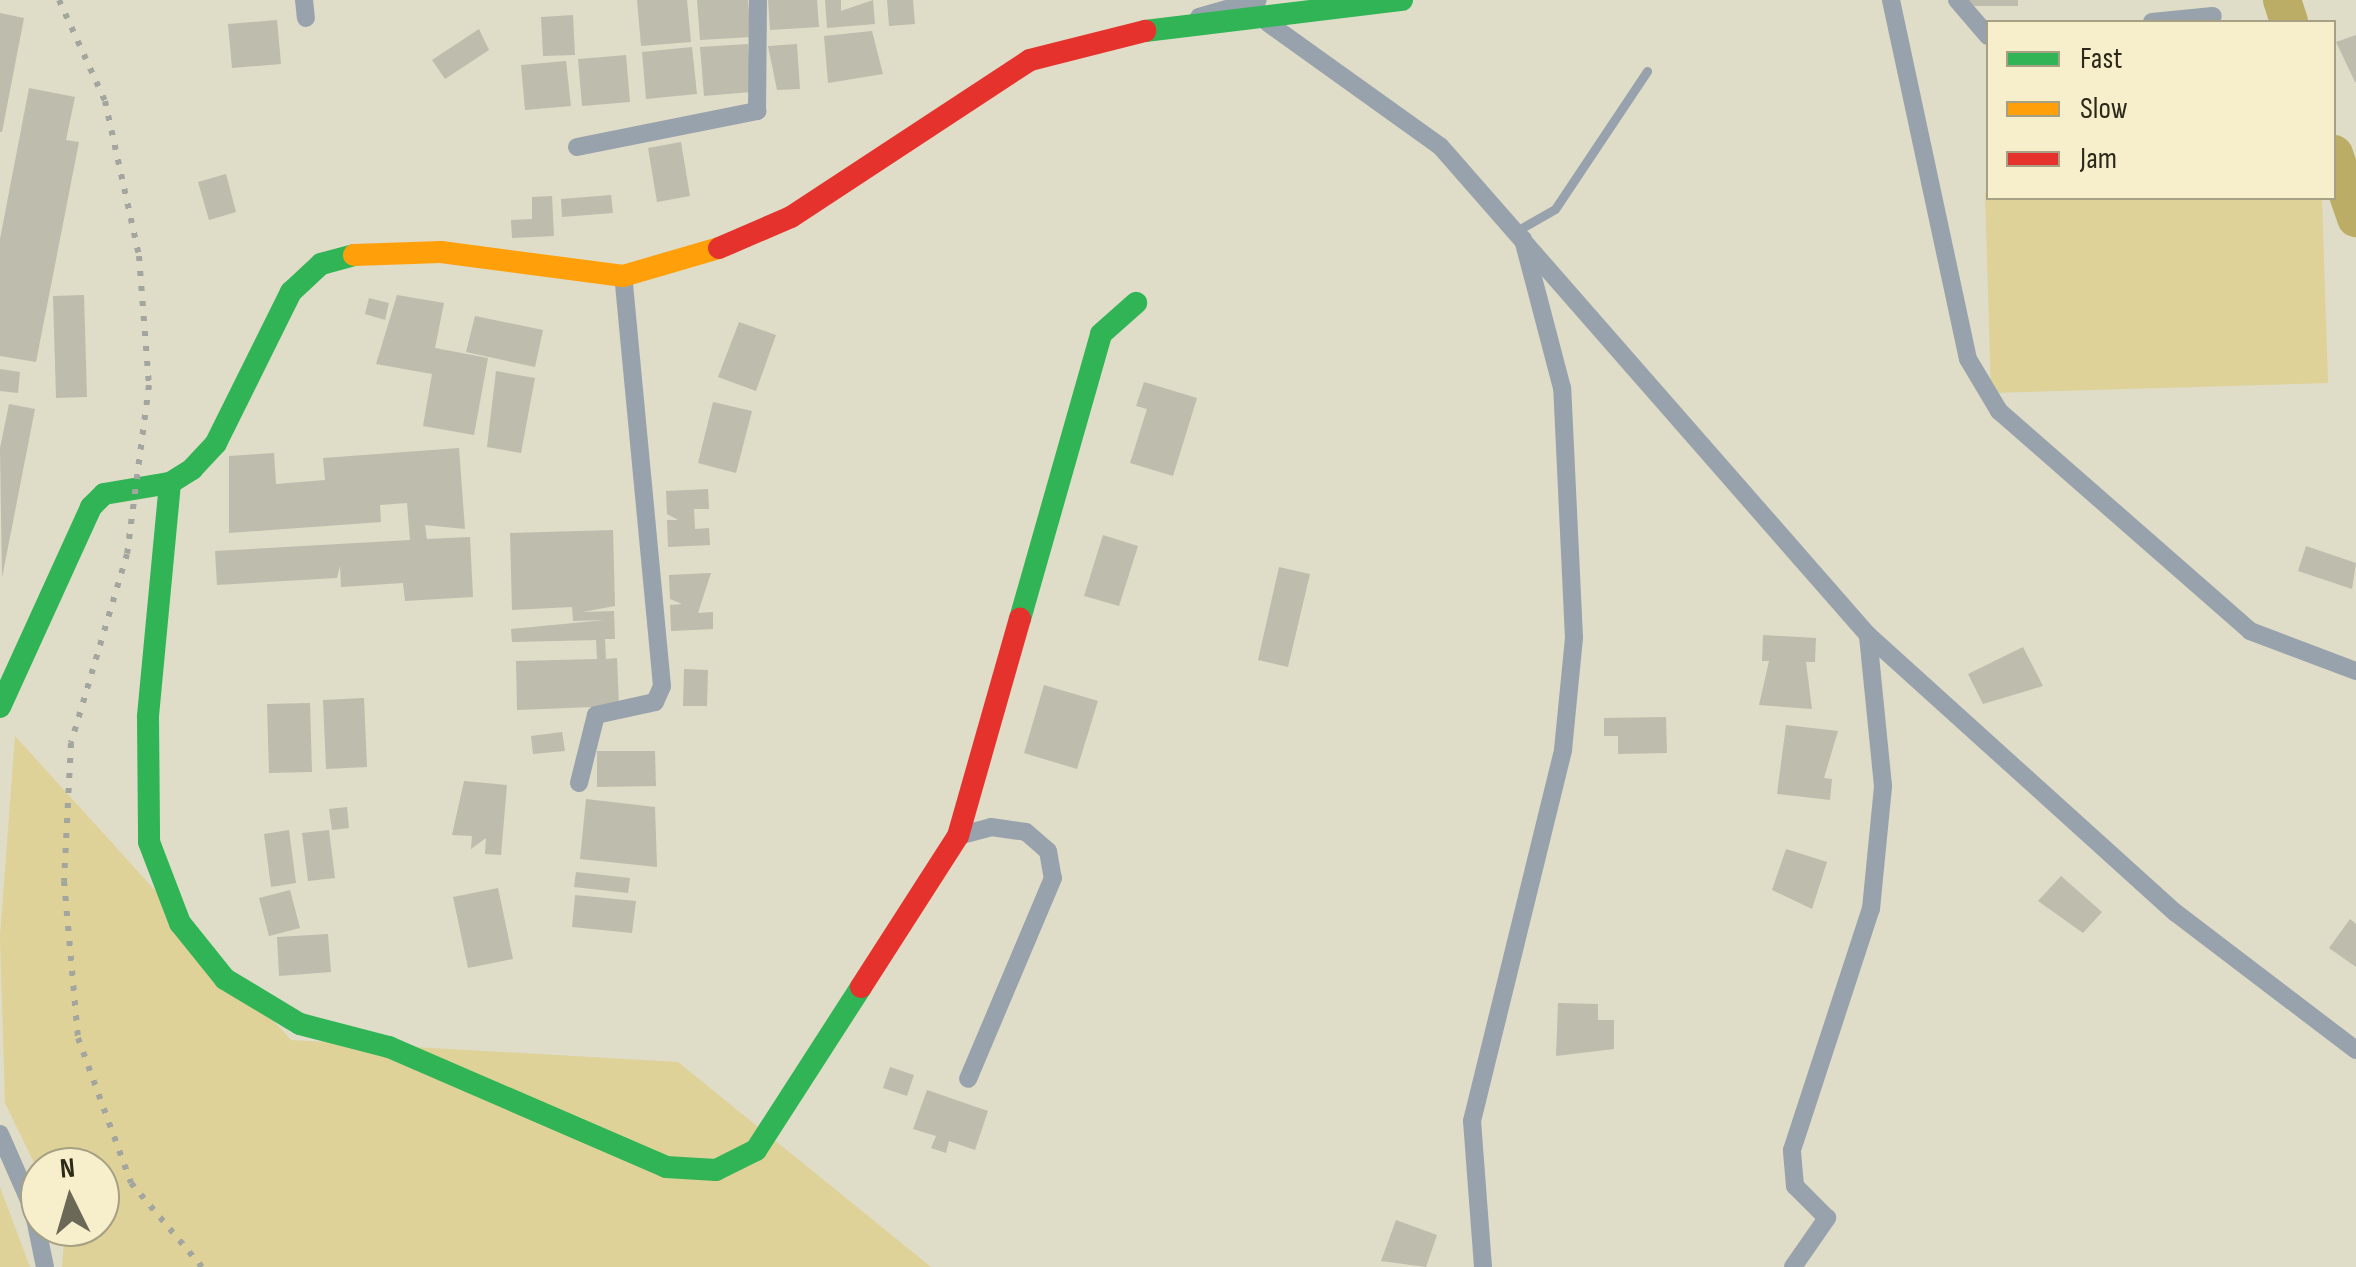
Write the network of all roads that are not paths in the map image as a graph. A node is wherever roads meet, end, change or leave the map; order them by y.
1 (758, 0) edge
2 (1258, 0) edge
3 (1402, 0) edge
4 (1891, 0) edge
5 (1957, 0) edge
6 (2213, 16) dead end
7 (2172, 20) edge
8 (1268, 23) junction
9 (1170, 26) junction
10 (1986, 34) edge
11 (1647, 71) dead end
12 (577, 148) dead end
13 (1520, 229) junction
14 (622, 276) junction
15 (1136, 302) dead end
16 (170, 483) junction
17 (1868, 635) junction
18 (2356, 671) edge
19 (0, 708) edge
20 (579, 783) dead end
21 (958, 836) junction
22 (2356, 1050) edge
23 (968, 1079) dead end
24 (0, 1134) edge
25 (45, 1267) edge
26 (1482, 1267) edge
27 (1793, 1267) edge

1 - 12 street
2 - 9 street
3 - 8 street
4 - 18 street
5 - 10 street
6 - 7 street
8 - 9 street
8 - 13 street
9 - 14 street
11 - 13 lane
13 - 17 street
13 - 26 street
14 - 16 street
14 - 20 street
15 - 21 street
16 - 19 street
16 - 21 street
17 - 22 street
17 - 27 street
21 - 23 street
24 - 25 street

